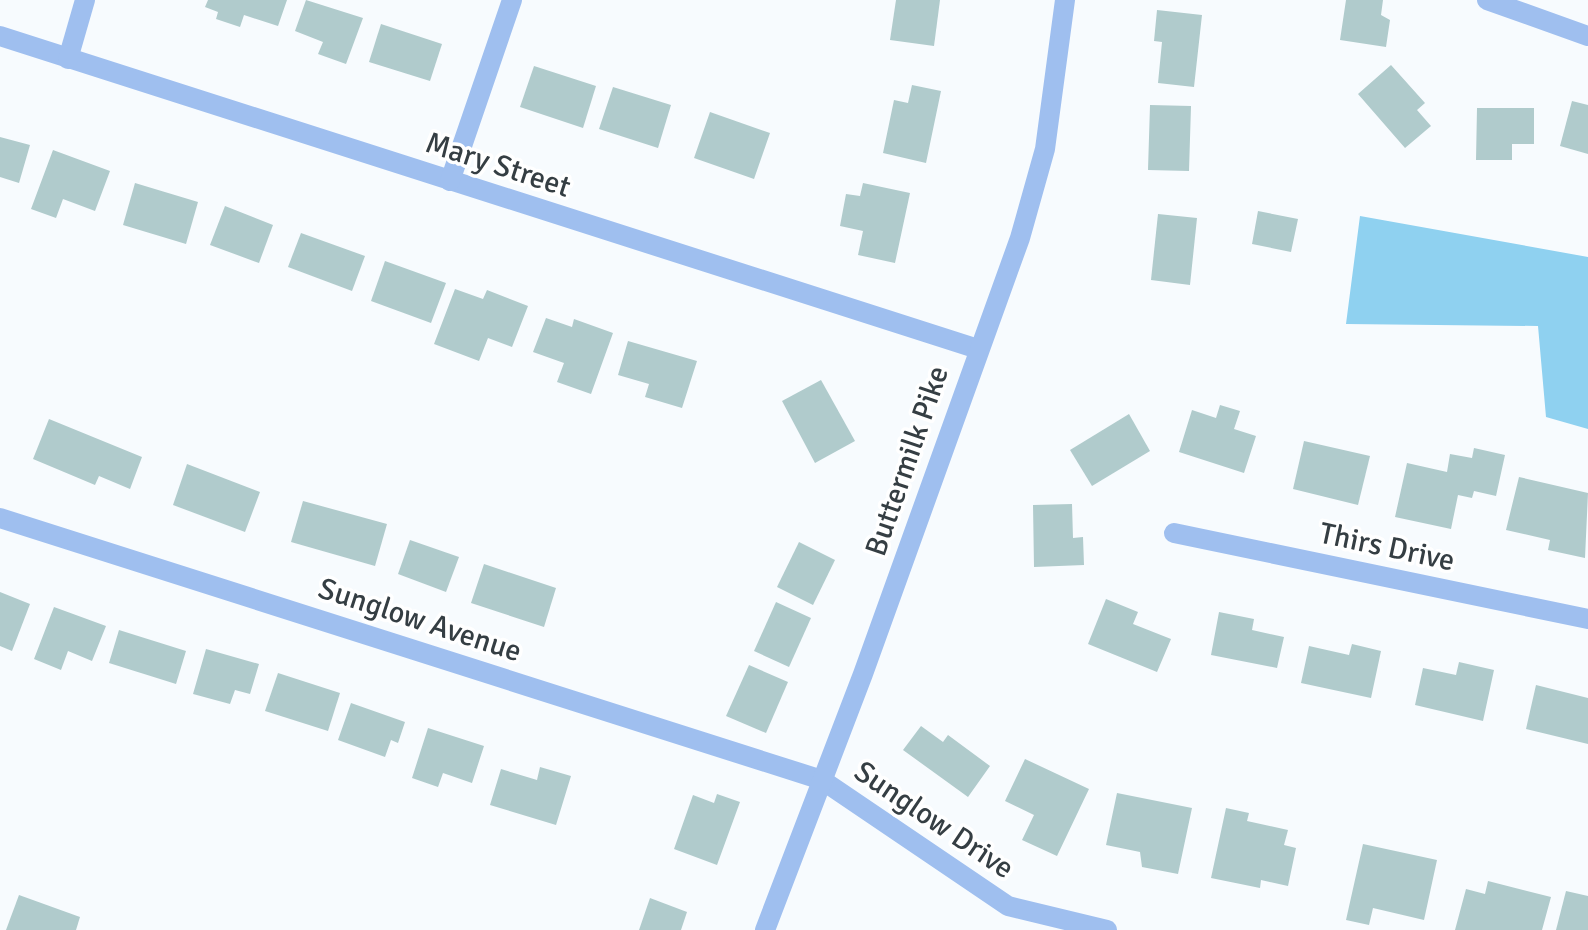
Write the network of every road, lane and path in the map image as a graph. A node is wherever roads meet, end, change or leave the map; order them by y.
1 (85, 0) edge
2 (512, 0) edge
3 (1065, 0) edge
4 (1487, 0) edge
5 (0, 36) edge
6 (1588, 36) edge
7 (68, 59) junction
8 (450, 181) junction
9 (978, 349) junction
10 (0, 518) edge
11 (1174, 533) dead end
12 (1588, 619) edge
13 (822, 780) junction
14 (765, 930) edge
15 (1107, 930) edge

1 - 7 street
2 - 8 street
3 - 9 street, Buttermilk Pike
4 - 6 street
5 - 7 street, Mary Street
7 - 8 street, Mary Street
8 - 9 street, Mary Street
9 - 13 street, Buttermilk Pike
10 - 13 street, Sunglow Avenue
11 - 12 street, Thirs Drive
13 - 14 street, Buttermilk Pike
13 - 15 street, Sunglow Drive

